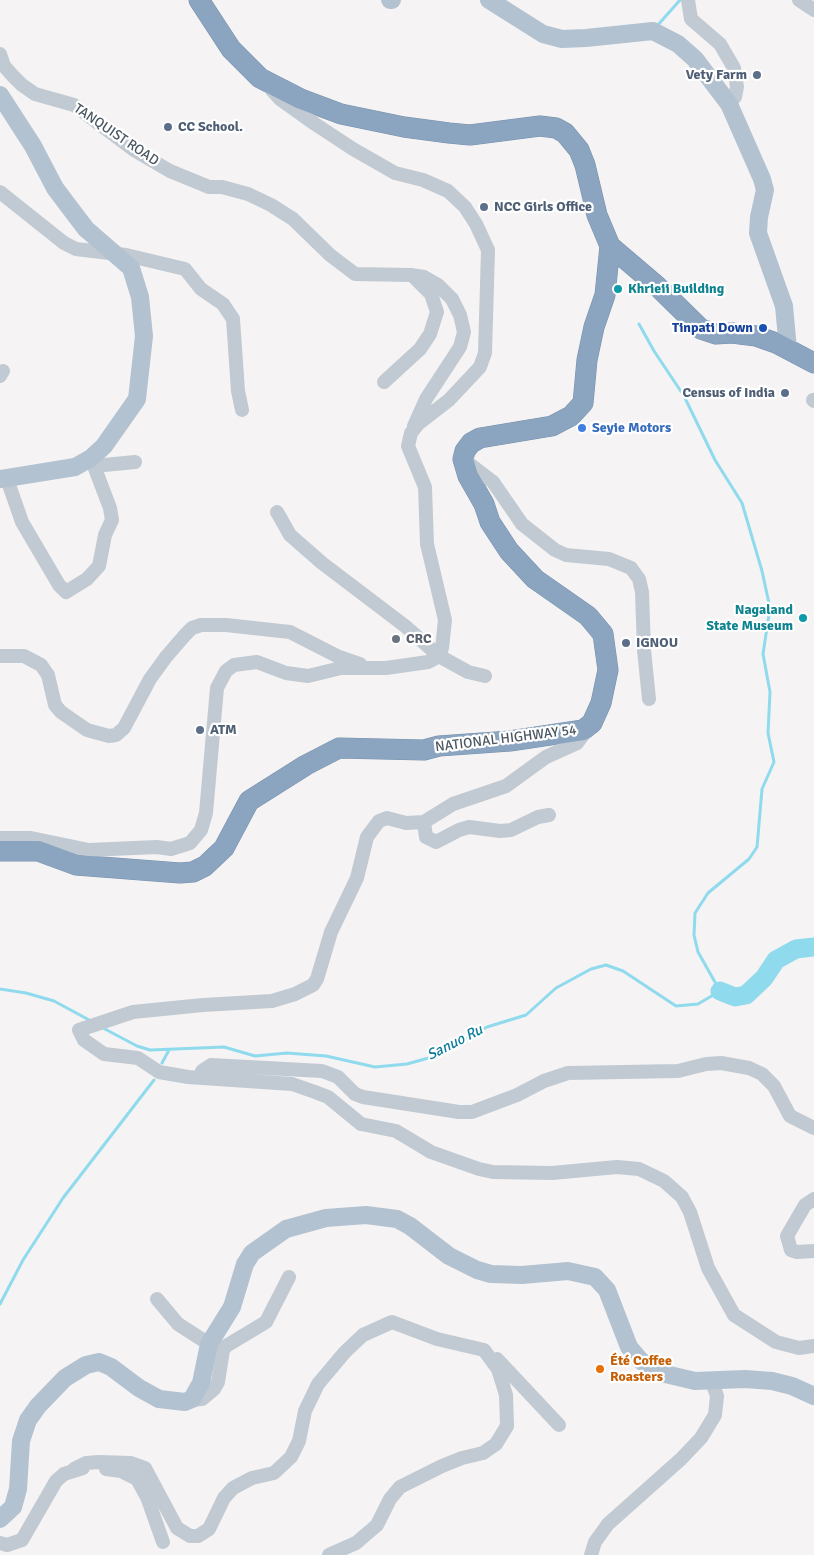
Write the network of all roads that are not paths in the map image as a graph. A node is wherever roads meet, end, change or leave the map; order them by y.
1 (199, 0) edge
2 (488, 0) edge
3 (688, 0) edge
4 (799, 0) edge
5 (814, 10) edge
6 (0, 54) edge
7 (260, 78) junction
8 (0, 95) edge
9 (729, 104) junction
10 (0, 192) edge
11 (610, 246) junction
12 (118, 255) junction
13 (411, 275) junction
14 (788, 349) junction
15 (814, 363) edge
16 (384, 382) dead end
17 (242, 410) dead end
18 (411, 433) junction
19 (463, 459) junction
20 (93, 462) junction
21 (134, 462) dead end
22 (4, 479) edge
23 (278, 512) dead end
24 (0, 656) edge
25 (439, 656) junction
26 (373, 668) junction
27 (485, 676) dead end
28 (649, 700) dead end
29 (592, 723) junction
30 (549, 816) dead end
31 (424, 822) junction
32 (0, 838) edge
33 (0, 852) edge
34 (206, 1077) junction
35 (814, 1128) edge
36 (814, 1199) edge
37 (814, 1251) edge
38 (290, 1277) dead end
39 (157, 1299) dead end
40 (209, 1344) junction
41 (814, 1346) edge
42 (484, 1350) junction
43 (712, 1382) junction
44 (814, 1396) edge
45 (190, 1400) junction
46 (559, 1425) dead end
47 (74, 1469) junction
48 (0, 1519) edge
49 (163, 1542) dead end
50 (0, 1544) edge
51 (329, 1555) edge
52 (591, 1555) edge

1 - 7 highway
2 - 9 main road
3 - 9 street
4 - 5 street
6 - 13 street, TANQUIST ROAD
7 - 11 highway
7 - 18 street
8 - 12 main road
9 - 14 main road
10 - 12 street
11 - 14 highway
11 - 19 highway
12 - 17 street
12 - 20 main road
13 - 16 street
13 - 18 street, TANQUIST ROAD
14 - 15 highway
18 - 25 street
19 - 28 street
19 - 29 highway, NATIONAL HIGHWAY 54
20 - 21 street
20 - 22 main road
20 - 22 street
23 - 25 street
24 - 26 street
25 - 26 street
25 - 27 street
26 - 32 street
29 - 31 street
29 - 33 highway, NATIONAL HIGHWAY 54
30 - 31 street
31 - 34 street
34 - 35 street
34 - 41 street
36 - 37 street
38 - 45 street
39 - 40 street
40 - 43 main road
40 - 45 main road
42 - 46 street
42 - 47 street
42 - 51 street
43 - 44 main road
43 - 52 street
45 - 48 main road
47 - 49 street
47 - 50 street

